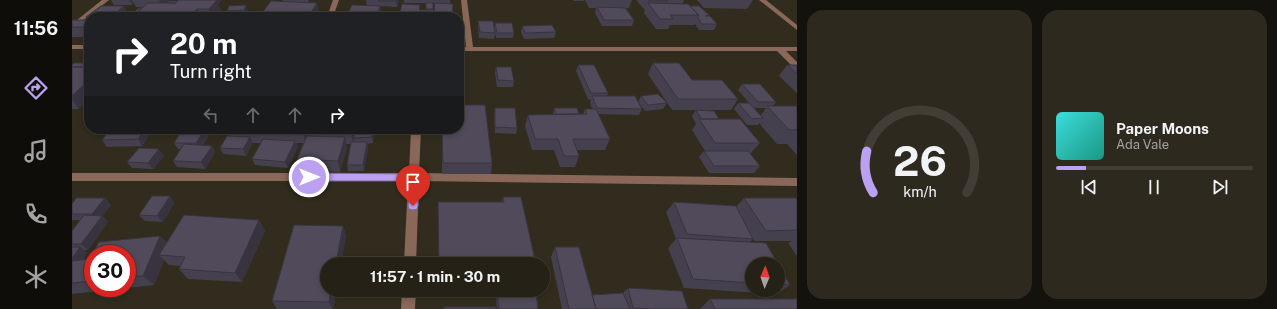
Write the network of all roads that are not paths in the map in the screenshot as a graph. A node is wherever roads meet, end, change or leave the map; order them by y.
1 (106, 0) edge
2 (336, 0) edge
3 (464, 0) edge
4 (762, 0) edge
5 (91, 12) edge
6 (332, 12) edge
7 (84, 17) edge
8 (72, 27) edge
9 (797, 28) edge
10 (72, 47) edge
11 (84, 47) edge
12 (470, 48) junction
13 (778, 48) junction
14 (464, 49) edge
15 (797, 49) edge
16 (797, 66) edge
17 (416, 134) edge
18 (72, 177) edge
19 (414, 177) junction
20 (797, 182) edge
21 (410, 257) edge
22 (409, 297) edge
23 (408, 309) edge

1 - 5 street
2 - 6 street
3 - 12 street
4 - 9 street
7 - 8 street
10 - 11 street
12 - 13 street
12 - 14 street
13 - 15 street
13 - 16 street
17 - 19 street
18 - 19 street
19 - 20 street
19 - 21 street
22 - 23 street

